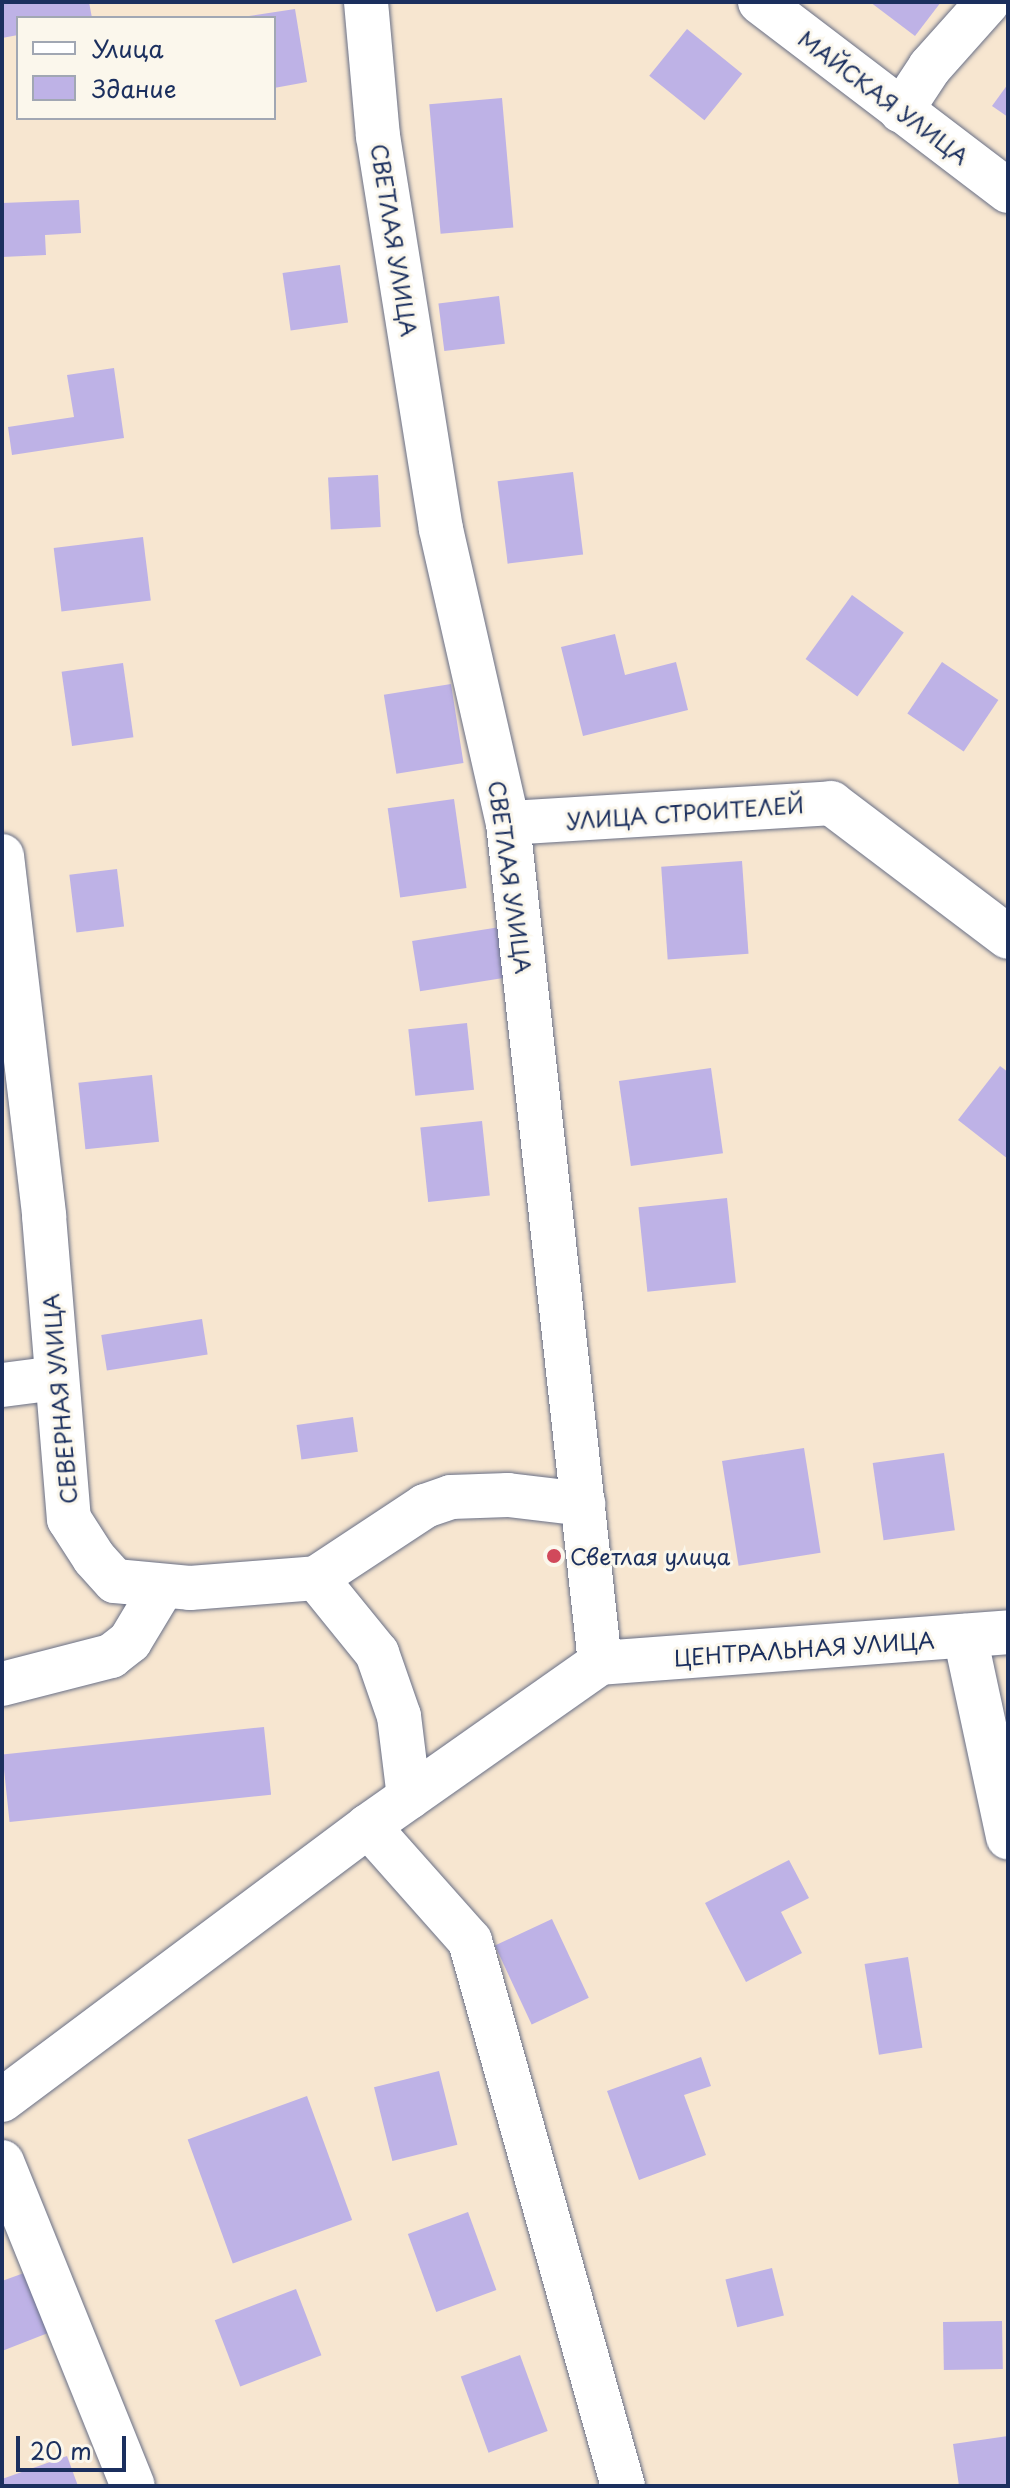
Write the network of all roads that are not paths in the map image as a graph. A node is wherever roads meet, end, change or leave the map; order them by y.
1 (366, 2) edge
2 (760, 2) edge
3 (988, 2) edge
4 (901, 111) junction
5 (1008, 191) edge
6 (508, 823) junction
7 (2, 856) edge
8 (1008, 937) edge
9 (56, 1378) junction
10 (2, 1385) edge
11 (583, 1504) junction
12 (316, 1578) junction
13 (163, 1586) junction
14 (1008, 1632) edge
15 (965, 1636) junction
16 (600, 1663) junction
17 (2, 1684) edge
18 (409, 1797) junction
19 (368, 1826) junction
20 (1008, 1837) edge
21 (2, 2100) edge
22 (2, 2162) edge
23 (133, 2486) edge
24 (623, 2486) edge

1 - 6 street, СВЕТЛАЯ УЛИЦА
2 - 4 street, МАЙСКАЯ УЛИЦА
3 - 4 street
4 - 5 street, МАЙСКАЯ УЛИЦА
6 - 8 street, УЛИЦА СТРОИТЕЛЕЙ
6 - 11 street, СВЕТЛАЯ УЛИЦА
7 - 9 street, СЕВЕРНАЯ УЛИЦА
9 - 10 street
9 - 13 street, СЕВЕРНАЯ УЛИЦА
11 - 12 street
11 - 16 street, СВЕТЛАЯ УЛИЦА
12 - 13 street, СЕВЕРНАЯ УЛИЦА
12 - 18 street
13 - 17 street
14 - 15 street, ЦЕНТРАЛЬНАЯ УЛИЦА
15 - 16 street, ЦЕНТРАЛЬНАЯ УЛИЦА
15 - 20 street
16 - 18 street
18 - 19 street
19 - 21 street
19 - 24 street
22 - 23 street

